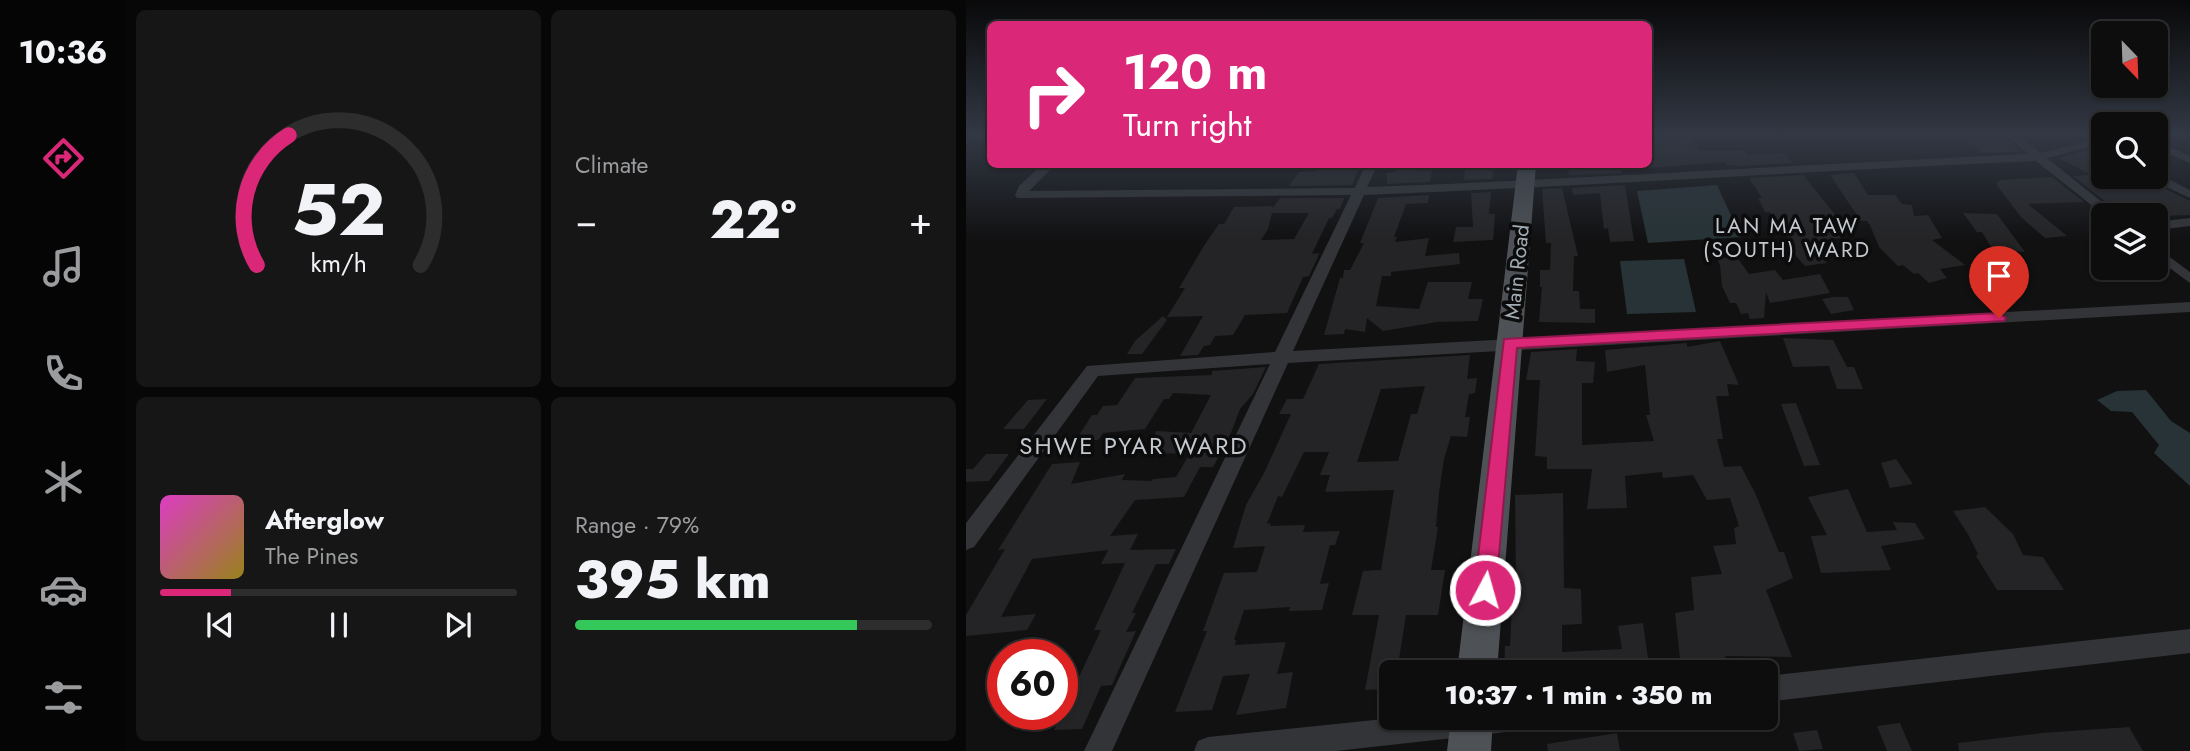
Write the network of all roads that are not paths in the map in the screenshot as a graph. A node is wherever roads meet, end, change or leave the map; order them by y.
1 (1043, 170) edge
2 (1369, 170) edge
3 (1688, 170) edge
4 (2056, 170) edge
5 (1526, 175) edge
6 (2168, 183) edge
7 (1358, 192) junction
8 (2189, 194) edge
9 (2097, 203) edge
10 (2190, 222) edge
11 (2168, 225) edge
12 (2168, 261) edge
13 (2190, 279) edge
14 (2190, 307) edge
15 (1510, 343) junction
16 (1281, 359) junction
17 (966, 540) edge
18 (2190, 641) edge
19 (1478, 660) edge
20 (1778, 688) edge
21 (1471, 730) edge
22 (1098, 751) edge
23 (1208, 751) edge

1 - 7 street
2 - 7 street
3 - 5 street
4 - 9 street
5 - 7 street
5 - 15 main road, Main Road
6 - 8 street
7 - 16 street
10 - 11 street
12 - 13 street
14 - 15 street
15 - 16 street
15 - 19 main road, Main Road
16 - 17 street
16 - 22 street
18 - 20 street
21 - 23 street

